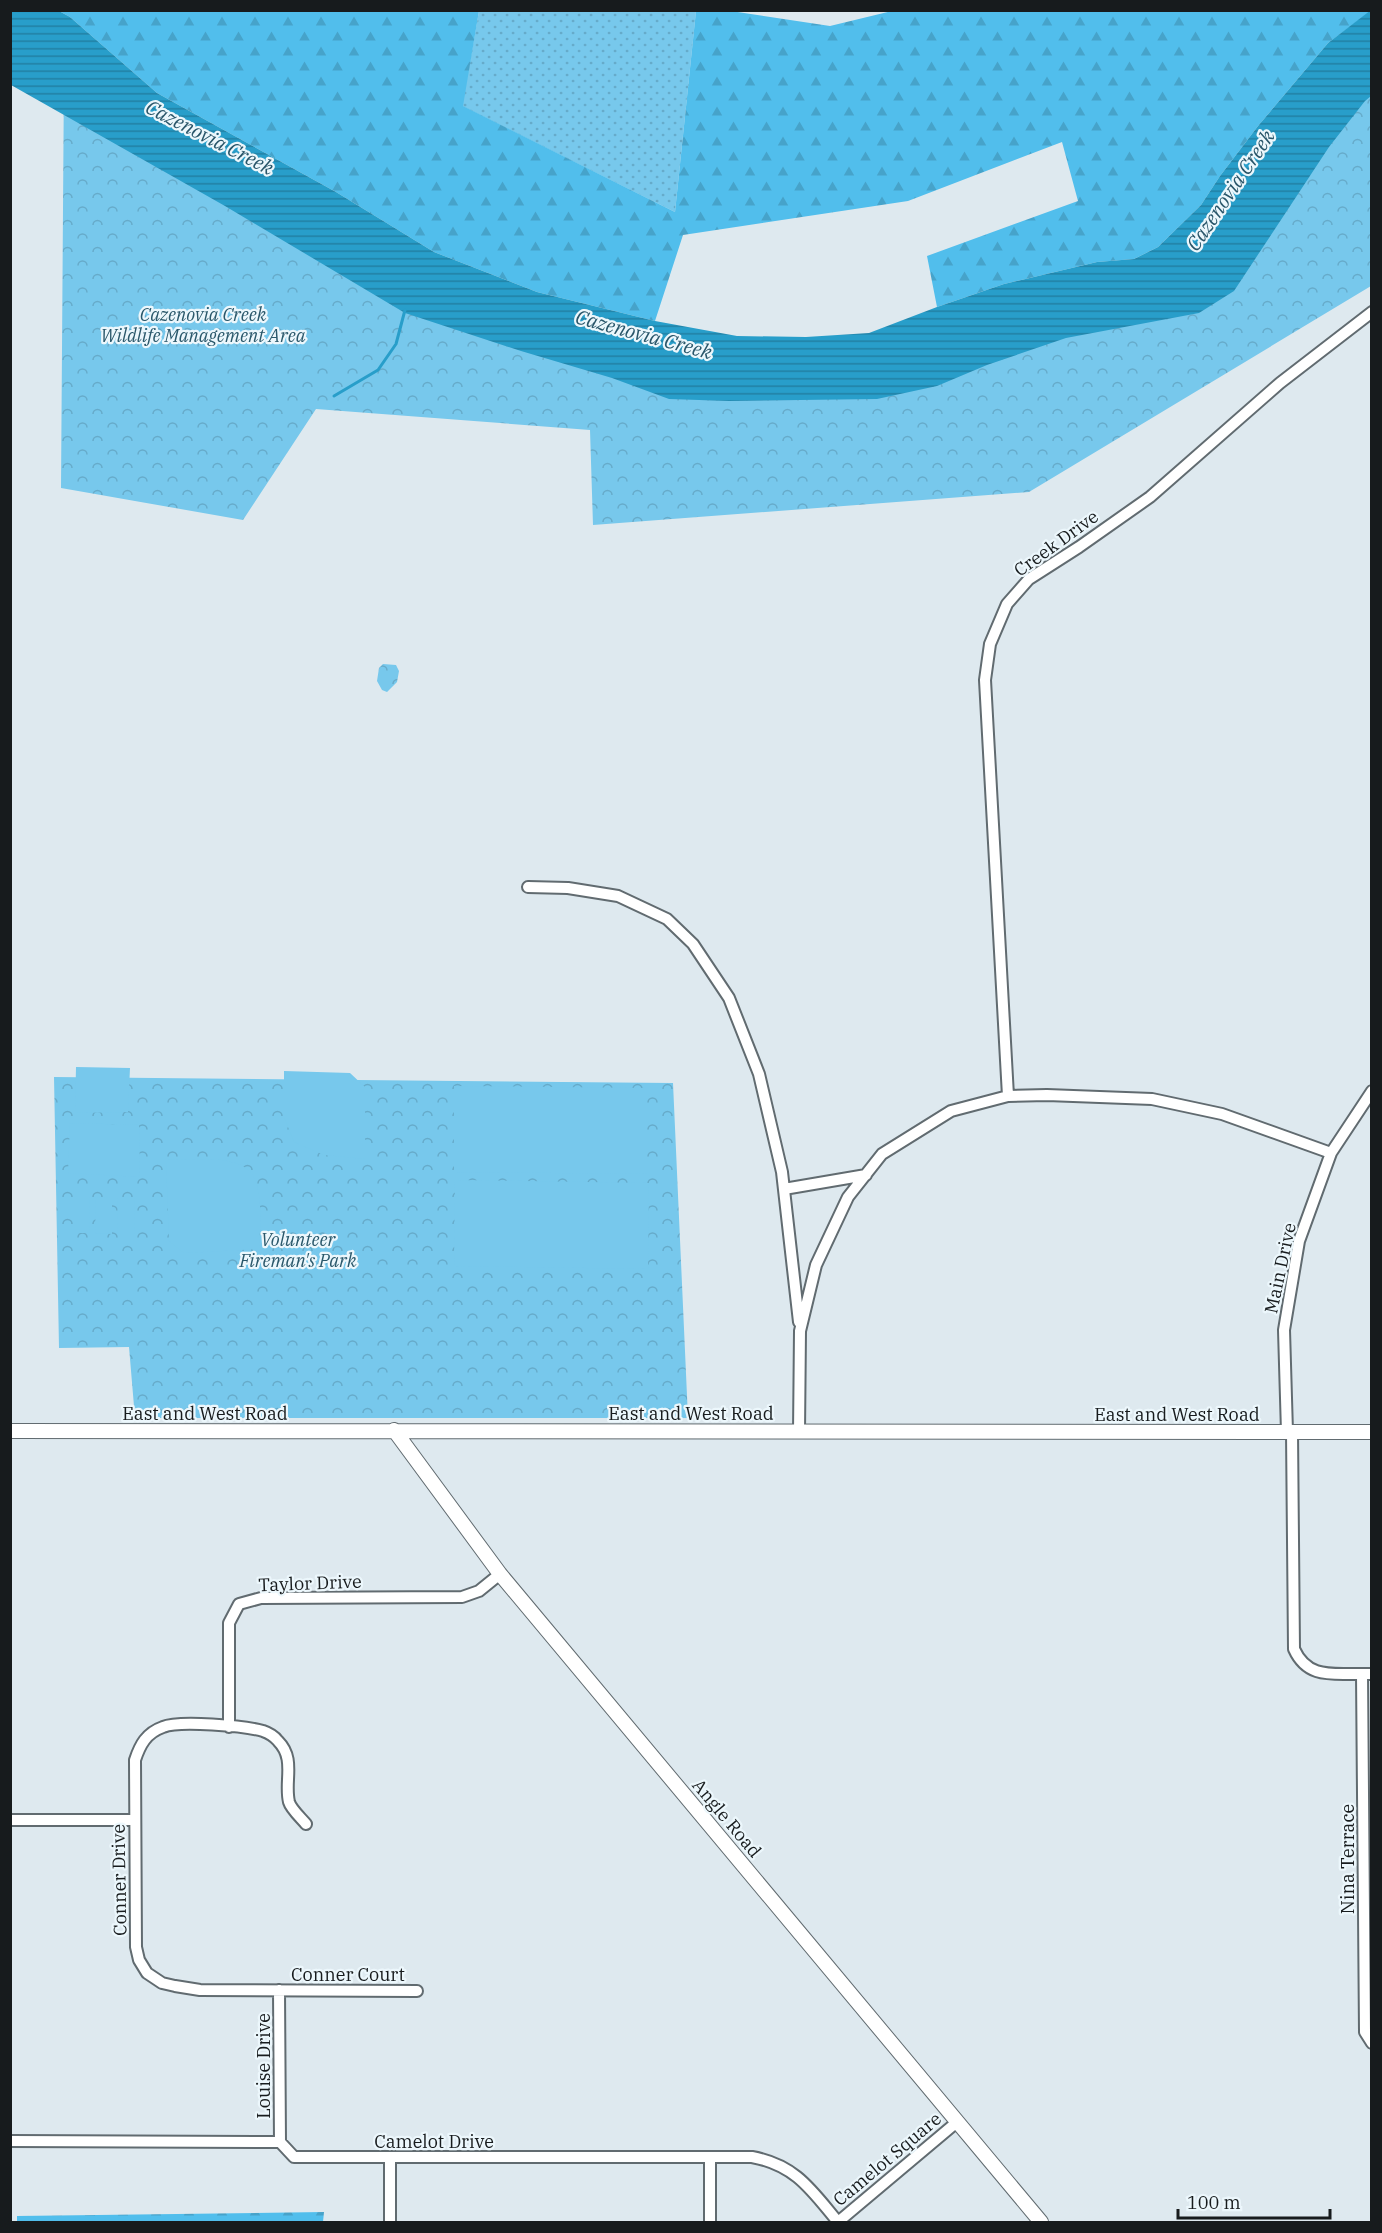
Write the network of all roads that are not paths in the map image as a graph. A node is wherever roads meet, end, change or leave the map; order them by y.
1 (1371, 312) edge
2 (528, 888) dead end
3 (1371, 1091) edge
4 (1008, 1096) junction
5 (1331, 1153) junction
6 (866, 1175) junction
7 (784, 1190) junction
8 (800, 1331) junction
9 (394, 1430) junction
10 (10, 1431) edge
11 (799, 1432) junction
12 (1289, 1432) junction
13 (1371, 1432) edge
14 (500, 1574) junction
15 (1367, 1674) edge
16 (229, 1727) junction
17 (10, 1820) edge
18 (134, 1820) junction
19 (306, 1824) dead end
20 (279, 1990) junction
21 (417, 1991) dead end
22 (1371, 2043) edge
23 (957, 2122) junction
24 (10, 2141) edge
25 (280, 2142) junction
26 (710, 2157) junction
27 (390, 2158) junction
28 (838, 2222) edge
29 (390, 2223) edge
30 (710, 2223) edge
31 (1041, 2223) edge

1 - 4 street, Creek Drive
2 - 7 street
3 - 5 street, Main Drive
4 - 5 street
4 - 6 street
5 - 12 street, Main Drive
6 - 7 street
6 - 8 street
7 - 8 street
8 - 11 street
9 - 10 street, East and West Road
9 - 11 street, East and West Road
9 - 14 street, Angle Road
11 - 12 street, East and West Road
12 - 13 street, East and West Road
12 - 15 street, Nina Terrace
14 - 16 street, Taylor Drive
14 - 23 street, Angle Road
15 - 22 street, Nina Terrace
16 - 18 street, Conner Drive
16 - 19 street
17 - 18 street
18 - 20 street, Conner Drive
20 - 21 street, Conner Court
20 - 25 street, Louise Drive
23 - 28 street, Camelot Square
23 - 31 street, Angle Road
24 - 25 street
25 - 27 street, Camelot Drive
26 - 27 street, Camelot Drive
26 - 28 street, Camelot Drive
26 - 30 street
27 - 29 street

